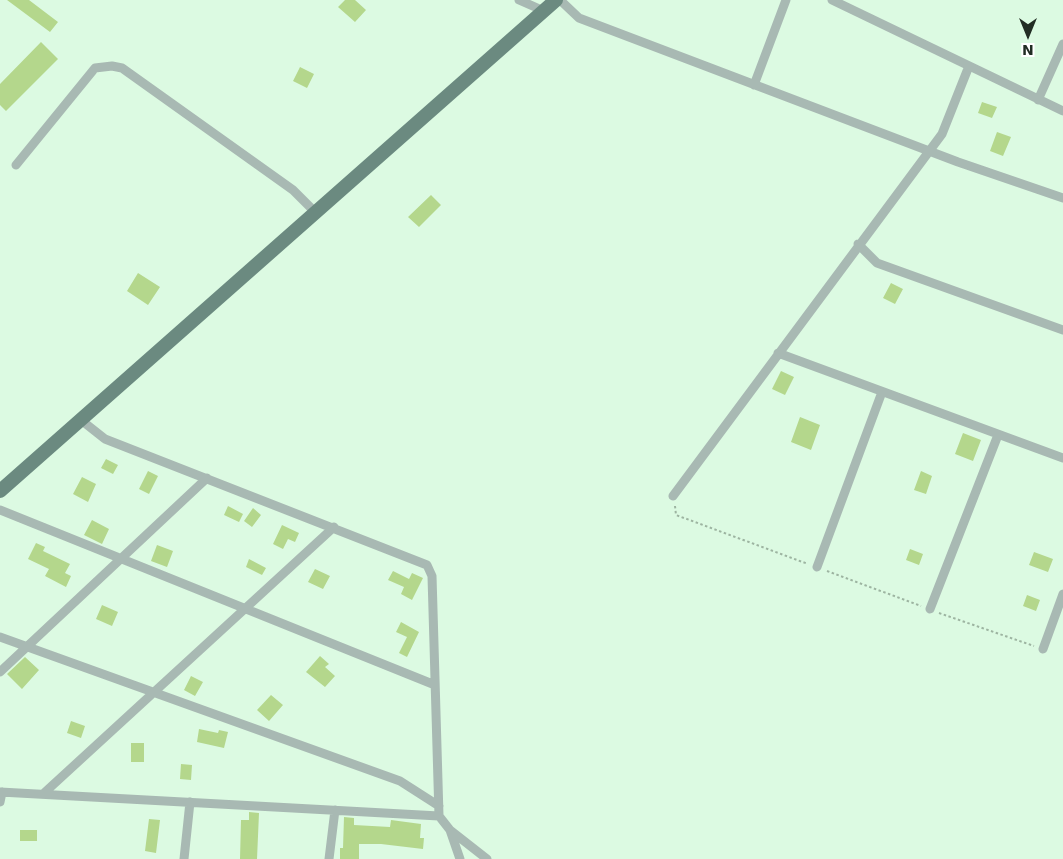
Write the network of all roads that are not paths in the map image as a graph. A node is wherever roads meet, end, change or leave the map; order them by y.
1 (519, 0) edge
2 (558, 0) edge
3 (786, 0) edge
4 (832, 0) edge
5 (544, 12) junction
6 (1063, 44) edge
7 (969, 66) junction
8 (754, 85) junction
9 (1038, 100) junction
10 (1063, 111) edge
11 (928, 150) junction
12 (16, 164) dead end
13 (1063, 198) edge
14 (316, 213) junction
15 (858, 244) junction
16 (1063, 330) edge
17 (778, 354) junction
18 (882, 392) junction
19 (82, 420) junction
20 (998, 435) junction
21 (1063, 458) edge
22 (207, 478) junction
23 (0, 491) edge
24 (673, 496) road end
25 (0, 510) edge
26 (334, 527) junction
27 (120, 558) junction
28 (817, 567) road end
29 (1063, 594) edge
30 (245, 608) junction
31 (930, 609) road end
32 (0, 637) edge
33 (26, 646) junction
34 (1043, 649) road end
35 (0, 672) edge
36 (435, 685) junction
37 (154, 692) junction
38 (1, 792) edge
39 (43, 794) junction
40 (0, 802) edge
41 (190, 802) junction
42 (439, 806) junction
43 (334, 810) junction
44 (439, 816) junction
45 (450, 830) junction
46 (184, 859) edge
47 (330, 859) edge
48 (460, 859) edge
49 (488, 859) edge

1 - 5 street
2 - 5 main road
2 - 8 street
3 - 8 street
4 - 7 street
5 - 14 main road
6 - 9 street
7 - 9 street
7 - 11 street
8 - 11 street
9 - 10 street
11 - 13 street
11 - 15 street
12 - 14 street
14 - 19 main road
15 - 16 street
15 - 17 street
17 - 18 street
17 - 24 street
18 - 20 street
18 - 28 street
19 - 22 street
19 - 23 main road
20 - 21 street
20 - 31 street
22 - 26 street
22 - 27 street
25 - 27 street
26 - 30 street
26 - 36 street
27 - 30 street
27 - 33 street
29 - 34 street
30 - 36 street
30 - 37 street
32 - 33 street
33 - 35 street
33 - 37 street
36 - 42 street
37 - 39 street
37 - 42 street
38 - 39 street
38 - 40 street
39 - 41 street
41 - 43 street
41 - 46 street
42 - 44 street
43 - 44 street
43 - 47 street
44 - 45 street
45 - 48 street
45 - 49 street

